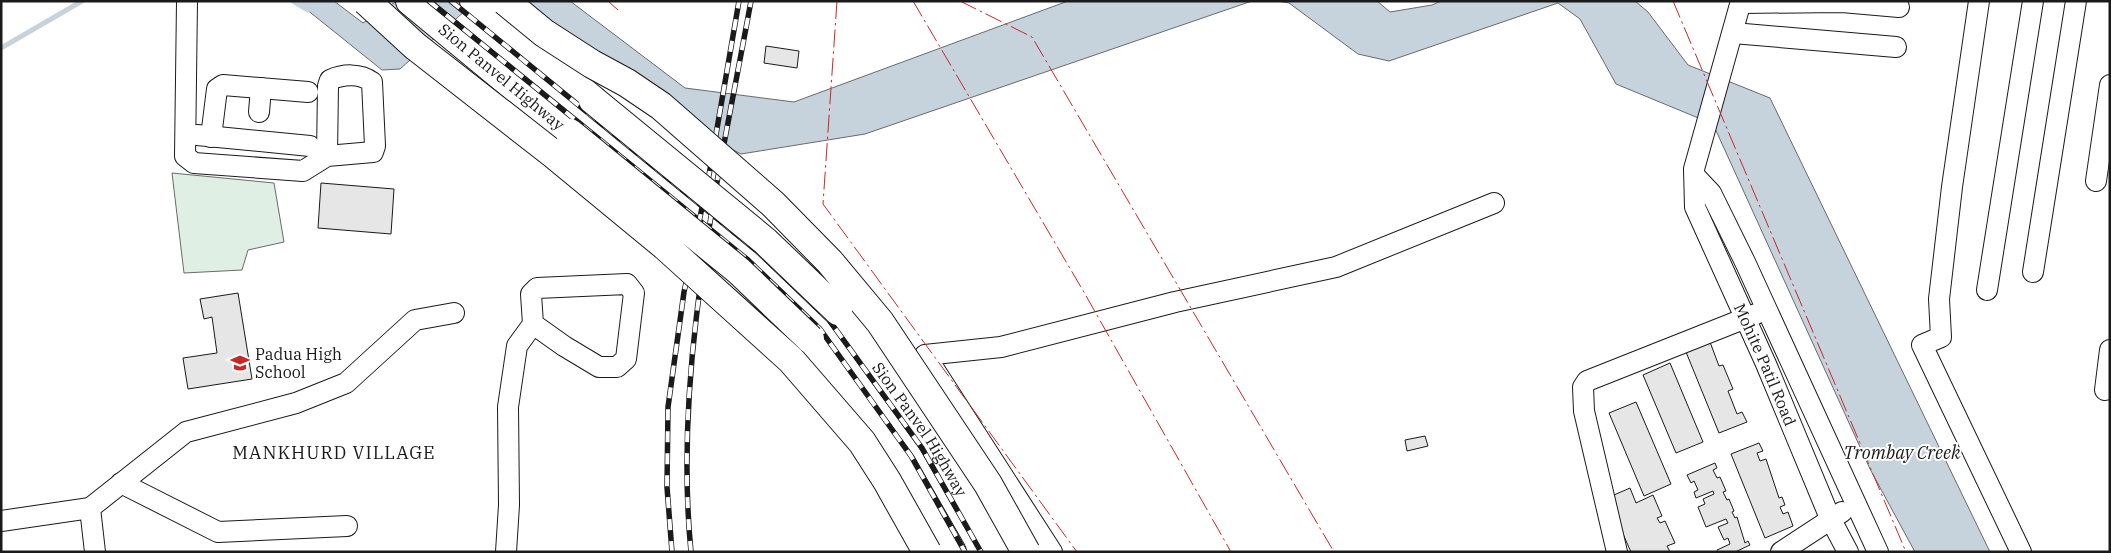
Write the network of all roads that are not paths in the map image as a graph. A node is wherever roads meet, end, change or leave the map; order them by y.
1 (187, 1) edge
2 (366, 1) edge
3 (410, 1) edge
4 (474, 1) edge
5 (505, 1) edge
6 (1979, 1) edge
7 (2033, 1) edge
8 (2076, 1) edge
9 (1741, 2) edge
10 (1899, 7) dead end
11 (1733, 33) junction
12 (1896, 47) dead end
13 (2110, 85) edge
14 (261, 88) junction
15 (308, 92) dead end
16 (259, 112) dead end
17 (186, 134) junction
18 (211, 137) junction
19 (1694, 176) junction
20 (2096, 181) dead end
21 (1494, 203) dead end
22 (1746, 264) junction
23 (2033, 272) dead end
24 (1725, 274) junction
25 (1987, 290) dead end
26 (1767, 309) junction
27 (454, 313) dead end
28 (1746, 319) junction
29 (533, 324) junction
30 (2110, 350) edge
31 (1788, 354) junction
32 (1766, 364) junction
33 (2105, 390) dead end
34 (121, 483) junction
35 (1856, 504) junction
36 (90, 508) junction
37 (1830, 518) junction
38 (1, 521) edge
39 (347, 526) dead end
40 (96, 552) edge
41 (506, 552) edge
42 (928, 552) edge
43 (952, 552) edge
44 (996, 552) edge
45 (1026, 552) edge
46 (1052, 552) edge
47 (1618, 552) edge
48 (1781, 552) edge
49 (1848, 552) edge
50 (1878, 552) edge
51 (2021, 552) edge

1 - 17 street
2 - 42 highway, bridge
3 - 43 highway, Sion Panvel Highway, bridge
4 - 44 highway, Sion Panvel Highway, bridge
5 - 45 highway, bridge
6 - 51 street
7 - 25 street
8 - 23 street
9 - 10 street
9 - 11 street, Mohite Patil Road
11 - 12 street
11 - 19 street, Mohite Patil Road
13 - 20 street
14 - 15 street
14 - 16 street
14 - 18 street
17 - 18 street
17 - 18 street
19 - 22 street
19 - 24 street, Mohite Patil Road
21 - 46 street
22 - 24 street
22 - 26 street
24 - 28 street, Mohite Patil Road
26 - 28 street
26 - 31 street
27 - 34 street
28 - 32 street, Mohite Patil Road
28 - 47 street
29 - 29 street
29 - 41 street
30 - 33 street
31 - 32 street
31 - 35 street
32 - 37 street, Mohite Patil Road
34 - 36 street
34 - 39 street
35 - 37 street
35 - 50 street
36 - 38 street
36 - 40 street
37 - 48 street
37 - 49 street, Mohite Patil Road

